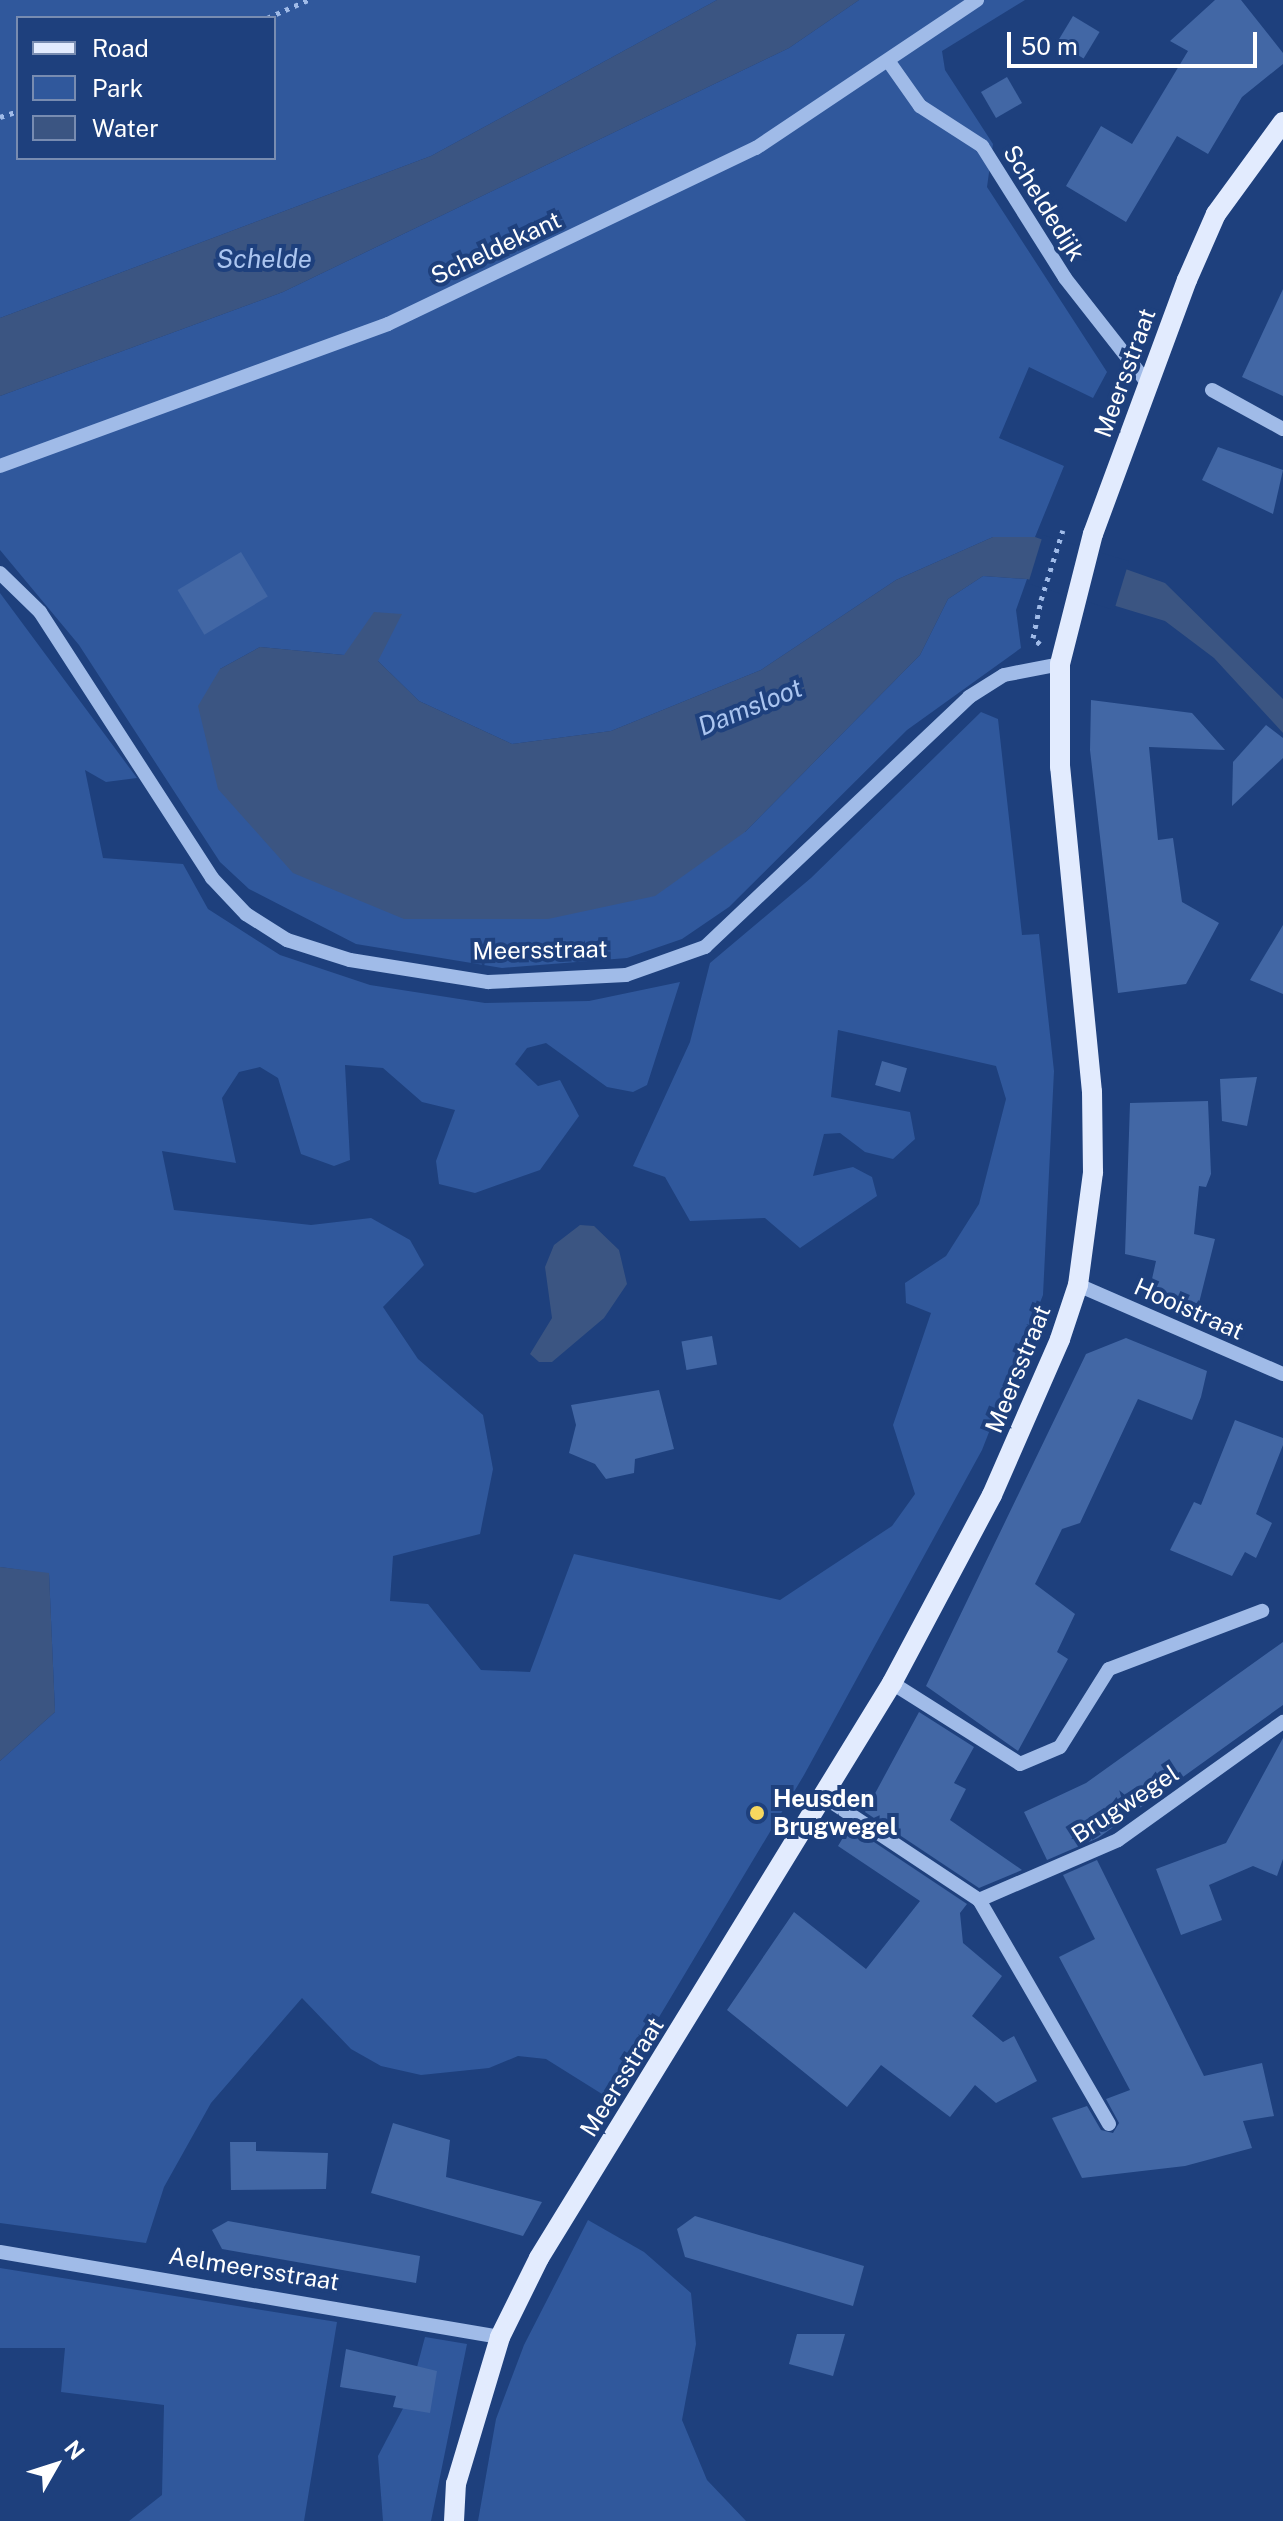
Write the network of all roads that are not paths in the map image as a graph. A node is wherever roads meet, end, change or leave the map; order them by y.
1 (977, 0) edge
2 (889, 62) junction
3 (1283, 122) edge
4 (1148, 384) junction
5 (1212, 390) dead end
6 (1283, 429) edge
7 (0, 466) edge
8 (0, 573) edge
9 (1060, 664) junction
10 (1078, 1285) junction
11 (1283, 1374) edge
12 (1262, 1611) dead end
13 (892, 1683) junction
14 (1283, 1722) edge
15 (824, 1797) junction
16 (979, 1900) junction
17 (1109, 2124) dead end
18 (0, 2252) edge
19 (500, 2337) junction
20 (454, 2521) edge

1 - 2 street, Scheldekant
2 - 4 street, Scheldedijk
2 - 7 street, Scheldekant
3 - 4 main road, Meersstraat
4 - 9 main road, Meersstraat
5 - 6 street
8 - 9 street, Meersstraat
9 - 10 main road, Meersstraat
10 - 11 street, Hooistraat
10 - 13 main road, Meersstraat
12 - 13 street
13 - 15 main road, Meersstraat
14 - 16 street, Brugwegel
15 - 16 street
15 - 19 main road, Meersstraat
16 - 17 street
18 - 19 street, Aelmeersstraat
19 - 20 main road, Meersstraat

